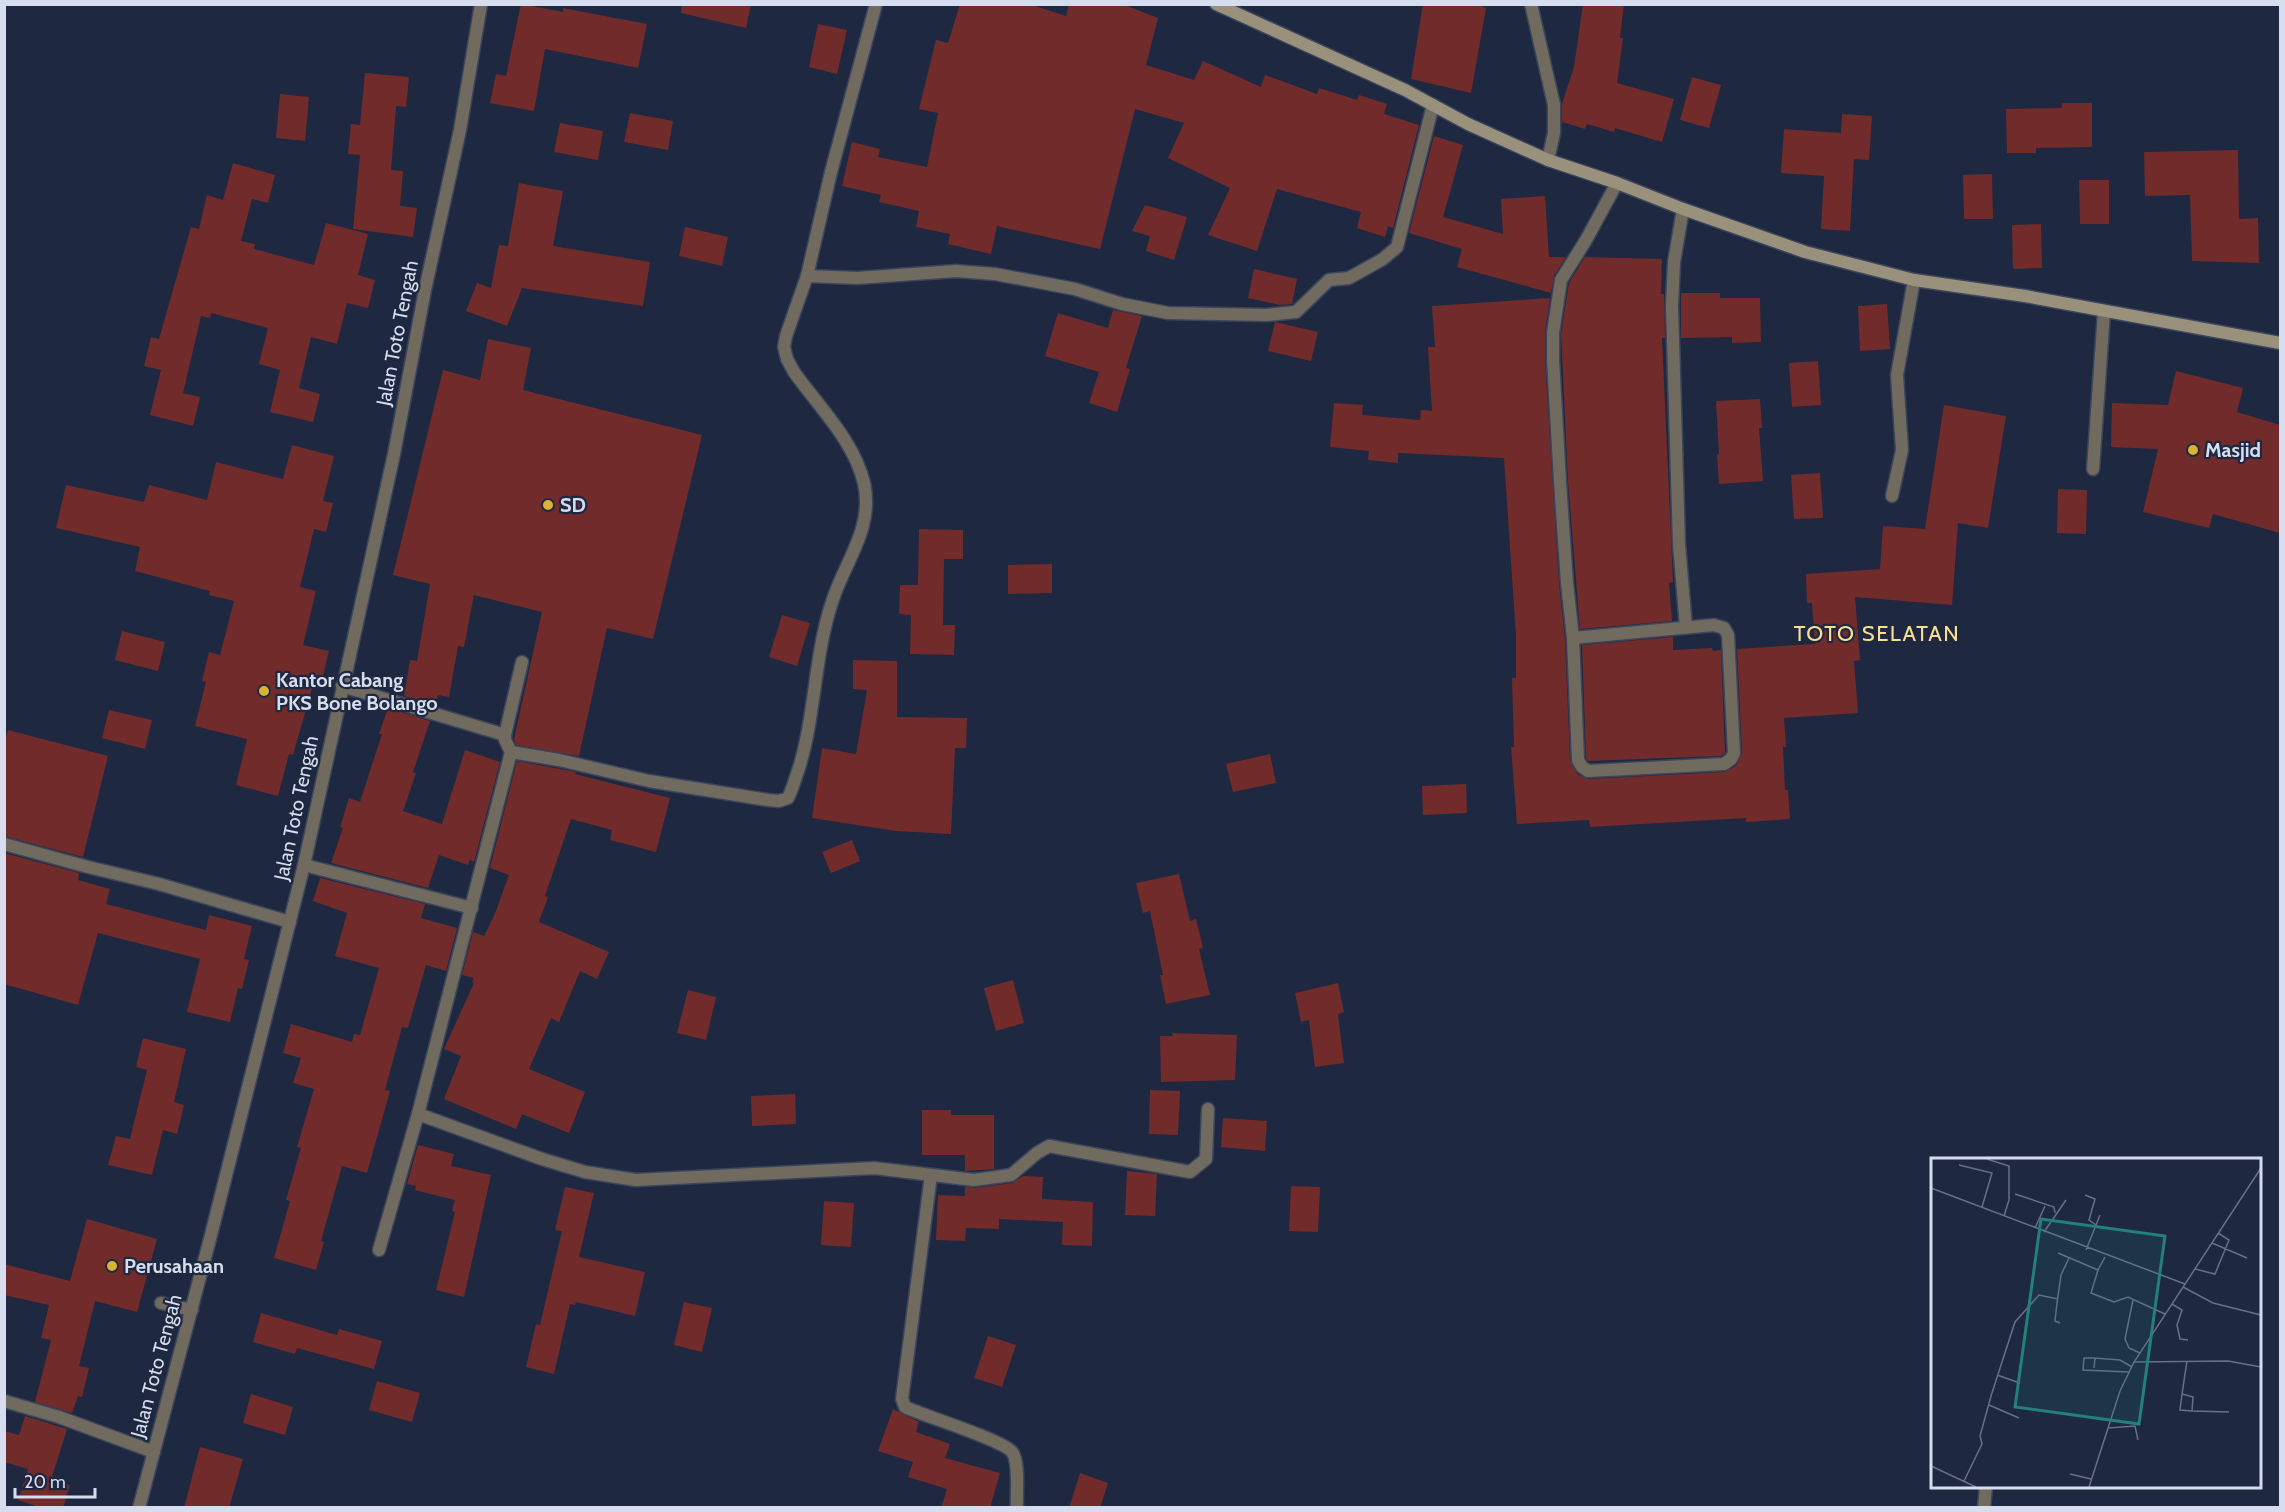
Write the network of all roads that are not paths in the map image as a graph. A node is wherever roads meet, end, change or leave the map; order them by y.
1 (481, 4) edge
2 (876, 4) edge
3 (1216, 4) edge
4 (1531, 4) edge
5 (1433, 105) junction
6 (1548, 160) junction
7 (1617, 183) junction
8 (1683, 209) junction
9 (807, 276) junction
10 (1914, 280) junction
11 (2104, 312) junction
12 (2280, 343) edge
13 (2092, 470) dead end
14 (1892, 496) dead end
15 (1686, 627) junction
16 (1573, 638) junction
17 (522, 662) dead end
18 (342, 686) junction
19 (505, 735) junction
20 (512, 752) junction
21 (4, 844) edge
22 (304, 865) junction
23 (472, 908) junction
24 (290, 922) junction
25 (1208, 1109) dead end
26 (418, 1114) junction
27 (931, 1174) junction
28 (379, 1250) dead end
29 (161, 1303) dead end
30 (192, 1310) junction
31 (4, 1401) edge
32 (154, 1452) junction
33 (1986, 1488) edge
34 (139, 1508) edge
35 (1017, 1508) edge
36 (1984, 1508) edge

1 - 18 street, Jalan Toto Tengah
2 - 9 street
3 - 5 main road
4 - 6 street
5 - 6 main road
5 - 9 street
6 - 7 main road
7 - 8 main road
7 - 16 street
8 - 10 main road
8 - 15 street
9 - 20 street
10 - 11 main road
10 - 14 street
11 - 12 main road
11 - 13 street
15 - 16 street
15 - 16 street
17 - 19 street
18 - 19 street
18 - 22 street, Jalan Toto Tengah
19 - 20 street
20 - 23 street
21 - 24 street
22 - 23 street
22 - 24 street, Jalan Toto Tengah
23 - 26 street
24 - 30 street, Jalan Toto Tengah
25 - 27 street
26 - 27 street
26 - 28 street
27 - 35 street
29 - 30 street
30 - 32 street, Jalan Toto Tengah
31 - 32 street
32 - 34 street, Jalan Toto Tengah
33 - 36 street

